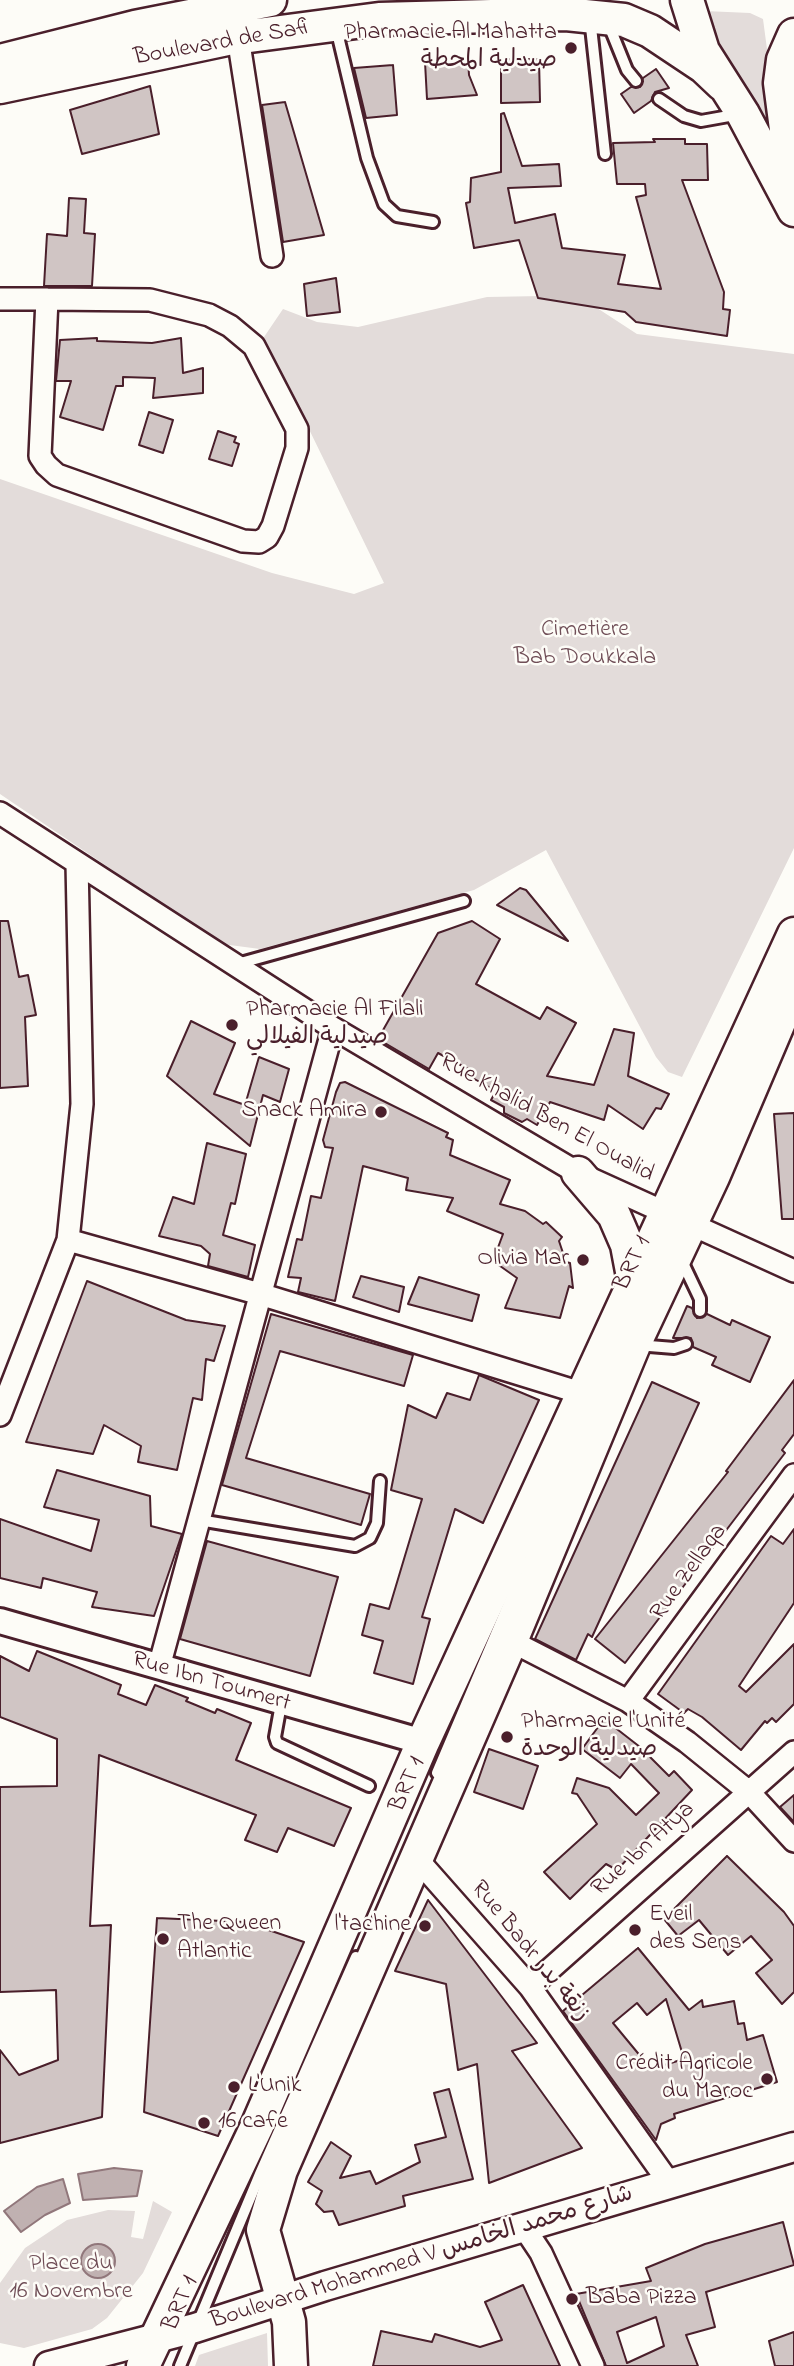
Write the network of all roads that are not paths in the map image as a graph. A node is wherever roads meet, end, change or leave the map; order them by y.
1 (270, 0) edge
2 (687, 0) edge
3 (378, 9) edge
4 (597, 16) junction
5 (335, 25) junction
6 (229, 28) junction
7 (794, 35) edge
8 (0, 61) edge
9 (636, 81) dead end
10 (722, 85) junction
11 (0, 87) edge
12 (659, 99) dead end
13 (743, 114) junction
14 (605, 154) dead end
15 (794, 191) edge
16 (794, 210) edge
17 (433, 222) dead end
18 (272, 256) dead end
19 (0, 299) edge
20 (47, 299) junction
21 (0, 813) edge
22 (77, 863) junction
23 (464, 901) dead end
24 (794, 934) edge
25 (235, 965) junction
26 (794, 987) edge
27 (332, 1028) junction
28 (700, 1171) junction
29 (578, 1173) junction
30 (676, 1229) junction
31 (68, 1240) junction
32 (794, 1271) edge
33 (634, 1282) junction
34 (260, 1294) junction
35 (700, 1311) dead end
36 (625, 1344) junction
37 (686, 1344) dead end
38 (581, 1393) junction
39 (0, 1414) edge
40 (794, 1475) edge
41 (562, 1478) dead end
42 (380, 1481) dead end
43 (199, 1520) junction
44 (0, 1622) edge
45 (511, 1641) junction
46 (159, 1667) junction
47 (628, 1702) junction
48 (281, 1703) junction
49 (423, 1742) junction
50 (794, 1752) edge
51 (369, 1786) dead end
52 (430, 1790) dead end
53 (749, 1792) junction
54 (794, 1841) edge
55 (417, 1859) junction
56 (362, 1946) dead end
57 (530, 1987) junction
58 (794, 2147) edge
59 (670, 2184) junction
60 (525, 2229) junction
61 (284, 2299) junction
62 (195, 2328) junction
63 (150, 2353) edge
64 (49, 2366) edge
65 (180, 2366) edge
66 (292, 2366) edge
67 (593, 2366) edge

1 - 6 main road, Boulevard de Safi
2 - 10 main road
3 - 4 main road, Boulevard de Safi
3 - 5 main road, Boulevard de Safi
4 - 9 lane
4 - 10 main road, Boulevard de Safi
4 - 14 lane
5 - 6 main road, Boulevard de Safi
5 - 17 lane
6 - 8 main road, Boulevard de Safi
6 - 11 main road, Boulevard de Safi
6 - 18 street
7 - 15 main road
10 - 13 main road
12 - 13 lane
13 - 16 main road
19 - 20 street
20 - 20 street
21 - 22 street, Rue Khalid Ben El Oualid
22 - 25 street, Rue Khalid Ben El Oualid
22 - 31 street
23 - 25 lane
24 - 28 main road
25 - 27 street, Rue Khalid Ben El Oualid
26 - 28 main road
27 - 29 street, Rue Khalid Ben El Oualid
27 - 34 street
28 - 30 main road
29 - 30 street, Rue Khalid Ben El Oualid
29 - 33 main road
30 - 32 street, Rue Khalid Ben El Oualid
30 - 33 main road
30 - 35 lane
30 - 36 main road
31 - 34 street
31 - 39 street
33 - 38 main road
34 - 38 street
34 - 43 street
36 - 37 lane
36 - 45 main road
38 - 49 main road
40 - 47 street, Rue Zellaqa
41 - 52 lane, BRT 1
42 - 43 lane
43 - 46 street
44 - 46 street, Rue Ibn Toumert
45 - 47 street
45 - 55 main road
46 - 48 street, Rue Ibn Toumert
47 - 53 street
48 - 49 street, Rue Ibn Toumert
48 - 51 lane
49 - 63 main road
50 - 53 street, Rue Ibn Atya
53 - 54 street
53 - 57 street, Rue Ibn Atya
55 - 57 street, Rue Badr زنقة بدر
55 - 61 main road
56 - 62 lane, BRT 1
57 - 59 street, Rue Badr زنقة بدر
58 - 59 main road, Boulevard Mohammed V شارع محمد الخامس
59 - 60 main road, Boulevard Mohammed V شارع محمد الخامس
60 - 61 main road, Boulevard Mohammed V شارع محمد الخامس
60 - 67 street
61 - 62 main road, Boulevard Mohammed V شارع محمد الخامس
61 - 66 main road
62 - 63 main road, Boulevard Mohammed V شارع محمد الخامس
62 - 65 lane, BRT 1
63 - 64 main road, Boulevard Mohammed V شارع محمد الخامس

